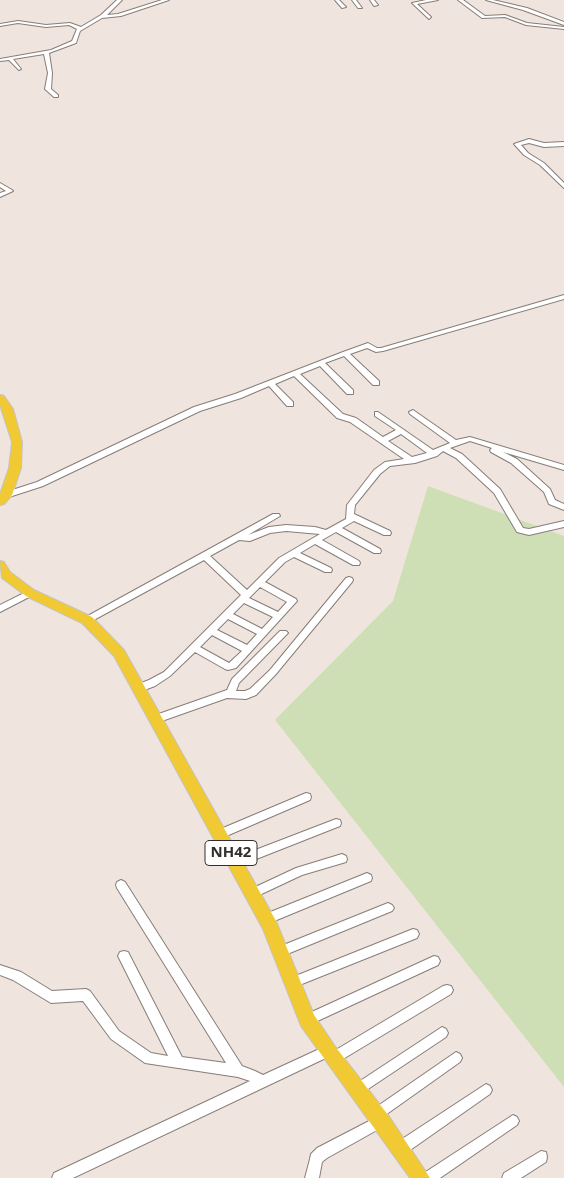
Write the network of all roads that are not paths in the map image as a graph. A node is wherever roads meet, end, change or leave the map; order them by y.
1 (120, 0) edge
2 (144, 0) edge
3 (167, 0) edge
4 (337, 0) edge
5 (354, 0) edge
6 (372, 0) edge
7 (426, 0) edge
8 (436, 0) edge
9 (460, 0) edge
10 (482, 0) edge
11 (488, 0) edge
12 (376, 5) dead end
13 (344, 7) dead end
14 (360, 7) dead end
15 (143, 8) junction
16 (505, 16) junction
17 (101, 17) junction
18 (429, 18) dead end
19 (95, 20) junction
20 (72, 24) junction
21 (564, 24) edge
22 (0, 25) edge
23 (80, 28) junction
24 (564, 28) edge
25 (46, 52) junction
26 (10, 58) junction
27 (0, 60) edge
28 (19, 69) dead end
29 (56, 96) dead end
30 (563, 145) edge
31 (0, 185) edge
32 (564, 186) edge
33 (0, 195) edge
34 (564, 297) edge
35 (345, 353) junction
36 (321, 363) junction
37 (296, 373) junction
38 (270, 383) junction
39 (376, 383) dead end
40 (350, 392) dead end
41 (0, 398) edge
42 (290, 404) dead end
43 (413, 412) dead end
44 (378, 414) dead end
45 (401, 431) junction
46 (383, 440) junction
47 (476, 441) junction
48 (456, 443) junction
49 (446, 449) junction
50 (434, 454) junction
51 (412, 461) junction
52 (564, 468) edge
53 (3, 498) edge
54 (564, 507) edge
55 (276, 516) dead end
56 (351, 516) junction
57 (564, 524) edge
58 (337, 529) junction
59 (387, 533) dead end
60 (328, 534) junction
61 (239, 537) junction
62 (316, 541) junction
63 (377, 551) dead end
64 (293, 553) junction
65 (204, 556) junction
66 (356, 563) dead end
67 (0, 565) edge
68 (328, 570) dead end
69 (349, 580) dead end
70 (259, 583) junction
71 (30, 594) junction
72 (245, 597) junction
73 (0, 609) edge
74 (227, 615) junction
75 (279, 616) junction
76 (87, 620) junction
77 (211, 630) junction
78 (263, 633) junction
79 (283, 633) dead end
80 (193, 648) junction
81 (248, 650) junction
82 (139, 688) junction
83 (231, 693) junction
84 (156, 719) junction
85 (306, 797) dead end
86 (336, 822) dead end
87 (220, 834) junction
88 (342, 858) dead end
89 (236, 862) junction
90 (367, 878) dead end
91 (121, 885) dead end
92 (253, 893) junction
93 (388, 908) dead end
94 (267, 919) junction
95 (413, 934) dead end
96 (280, 952) junction
97 (124, 956) dead end
98 (434, 961) dead end
99 (0, 970) edge
100 (292, 983) junction
101 (447, 990) dead end
102 (307, 1020) junction
103 (442, 1033) dead end
104 (331, 1055) junction
105 (456, 1058) dead end
106 (178, 1062) junction
107 (238, 1071) junction
108 (262, 1082) junction
109 (358, 1090) junction
110 (486, 1090) dead end
111 (379, 1118) junction
112 (513, 1121) dead end
113 (401, 1148) junction
114 (541, 1157) dead end
115 (59, 1178) edge
116 (312, 1178) edge
117 (421, 1178) edge
118 (429, 1178) edge
119 (509, 1178) edge

1 - 17 street
2 - 15 street
3 - 15 street
4 - 13 street
5 - 14 street
6 - 12 street
7 - 8 street
7 - 18 street
9 - 16 street
10 - 16 street
11 - 21 street
15 - 17 street
16 - 24 street
17 - 19 street
19 - 20 street
19 - 23 street
20 - 22 street
20 - 23 street
23 - 25 street
25 - 26 street
25 - 29 street
26 - 27 street
26 - 28 street
30 - 32 street
31 - 33 street
34 - 35 street
35 - 36 street
35 - 39 street
36 - 37 street
36 - 40 street
37 - 38 street
37 - 46 street
38 - 42 street
38 - 53 street
41 - 53 highway
43 - 48 street
44 - 45 street
45 - 46 street
45 - 50 street
46 - 51 street
47 - 48 street
47 - 52 street
47 - 54 street
48 - 49 street
49 - 50 street
49 - 57 street
50 - 51 street
51 - 56 street
55 - 61 street
56 - 58 street
56 - 59 street
58 - 60 street
58 - 63 street
60 - 61 street
60 - 62 street
61 - 65 street
62 - 64 street
62 - 66 street
64 - 68 street
64 - 70 street
65 - 72 street
65 - 76 street
67 - 71 highway, NH42
69 - 83 street
70 - 72 street
70 - 75 street
71 - 73 street
71 - 76 highway, NH42
72 - 74 street
72 - 75 street
74 - 77 street
74 - 78 street
75 - 78 street
76 - 82 highway, NH42
77 - 80 street
77 - 81 street
78 - 81 street
79 - 83 street
80 - 81 street
80 - 82 street
82 - 84 highway, NH42
83 - 84 street
84 - 87 highway, NH42
85 - 87 street
86 - 89 street
87 - 89 highway, NH42
88 - 92 street
89 - 92 highway, NH42
90 - 94 street
91 - 107 street
92 - 94 highway, NH42
93 - 96 street
94 - 96 highway, NH42
95 - 100 street
96 - 100 highway, NH42
97 - 106 street
98 - 102 street
99 - 106 street
100 - 102 highway, NH42
101 - 104 street
102 - 104 highway, NH42
103 - 109 street
104 - 108 street
104 - 109 highway, NH42
105 - 111 street
106 - 107 street
107 - 108 street
108 - 115 street
109 - 111 highway, NH42
110 - 113 street
111 - 113 highway, NH42
111 - 116 street
112 - 118 street
113 - 117 highway, NH42
114 - 119 street

